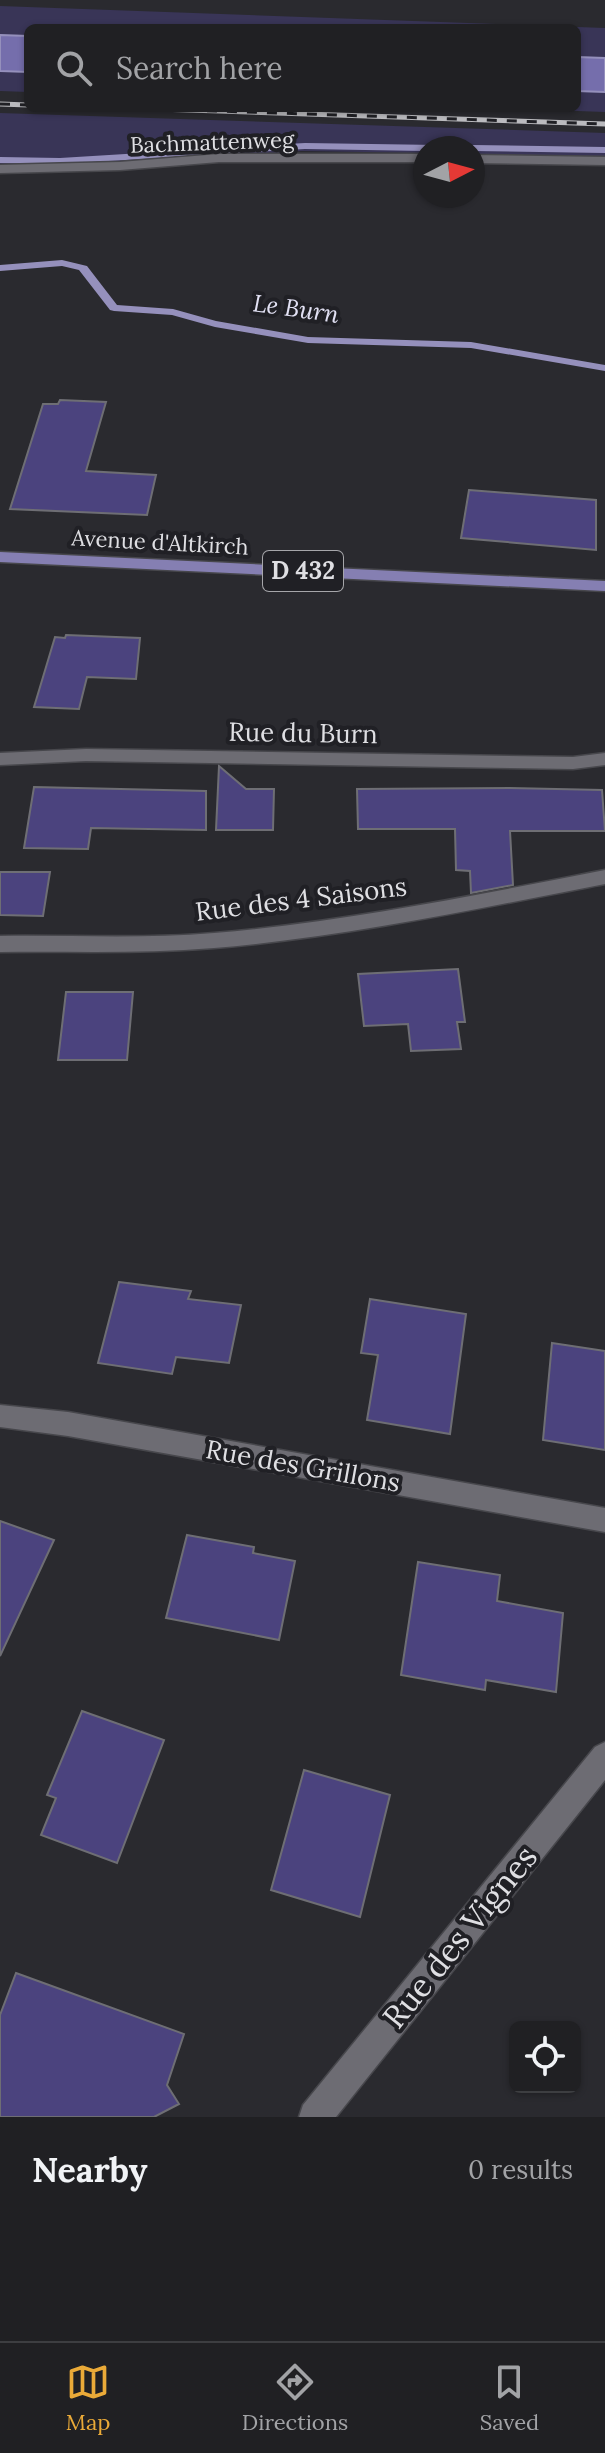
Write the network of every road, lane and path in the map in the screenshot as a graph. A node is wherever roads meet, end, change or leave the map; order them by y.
1 (413, 158) edge
2 (485, 159) edge
3 (605, 161) edge
4 (0, 169) edge
5 (0, 557) edge
6 (605, 586) edge
7 (0, 759) edge
8 (605, 759) edge
9 (605, 877) edge
10 (0, 944) edge
11 (0, 1416) edge
12 (605, 1520) edge
13 (605, 1757) edge
14 (316, 2117) edge

1 - 4 street, Bachmattenweg
2 - 3 street
5 - 6 main road, Avenue d'Altkirch / D 432
7 - 8 street, Rue du Burn
9 - 10 street, Rue des 4 Saisons
11 - 12 street, Rue des Grillons
13 - 14 street, Rue des Vignes

